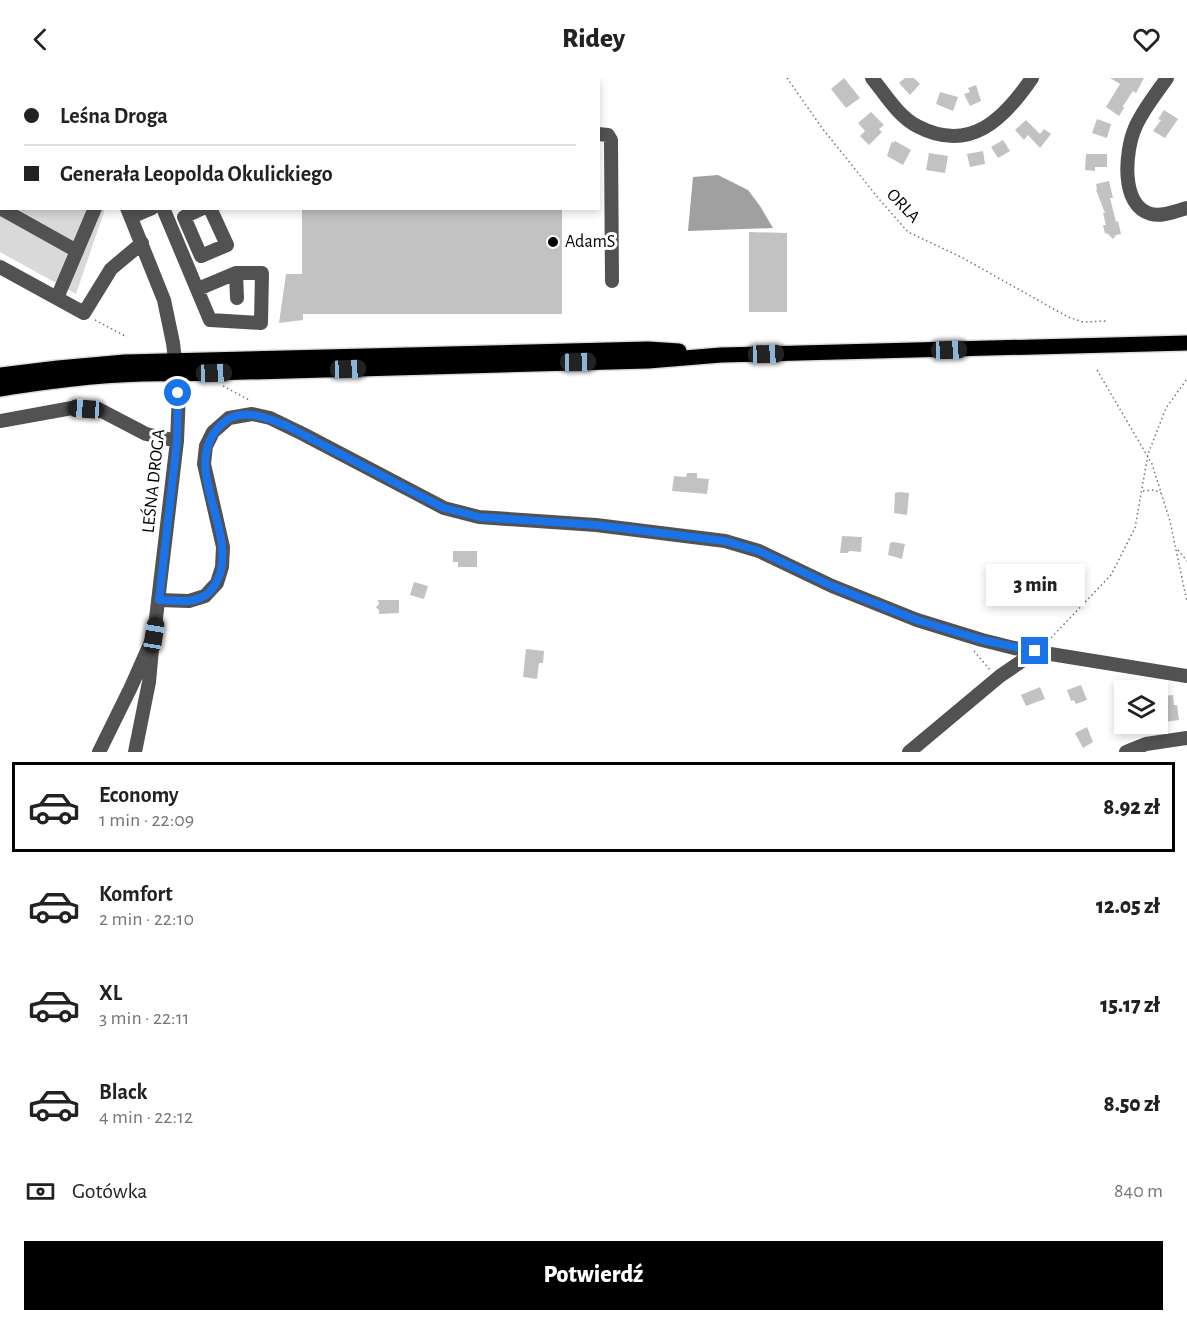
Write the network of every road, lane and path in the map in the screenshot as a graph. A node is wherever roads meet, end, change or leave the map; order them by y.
1 (787, 78) edge
2 (872, 78) edge
3 (1032, 78) edge
4 (1167, 78) edge
5 (600, 134) edge
6 (1187, 208) edge
7 (4, 210) edge
8 (93, 210) edge
9 (164, 210) edge
10 (199, 210) edge
11 (211, 210) edge
12 (129, 213) edge
13 (142, 243) junction
14 (76, 251) junction
15 (0, 267) edge
16 (236, 273) junction
17 (612, 281) dead end
18 (198, 289) junction
19 (57, 298) junction
20 (238, 308) junction
21 (84, 313) junction
22 (1108, 321) dead end
23 (127, 337) dead end
24 (1187, 343) edge
25 (177, 367) junction
26 (1096, 370) dead end
27 (0, 375) edge
28 (1187, 379) edge
29 (0, 389) edge
30 (0, 421) edge
31 (177, 441) junction
32 (1148, 457) junction
33 (1142, 491) junction
34 (1162, 493) junction
35 (1177, 549) junction
36 (1187, 561) edge
37 (159, 600) junction
38 (1187, 602) edge
39 (154, 635) junction
40 (972, 637) junction
41 (1035, 651) junction
42 (992, 672) dead end
43 (1187, 676) edge
44 (1187, 738) edge
45 (99, 752) edge
46 (135, 752) edge
47 (909, 752) edge
48 (1126, 752) edge

1 - 22 path, ORLA
2 - 3 street
4 - 6 street
5 - 17 street
7 - 14 street
8 - 14 street
9 - 18 street
10 - 11 street
12 - 13 street, LEŚNA DROGA
13 - 21 street
13 - 25 street, LEŚNA DROGA
14 - 19 street
15 - 19 street
16 - 18 street
16 - 20 street
16 - 20 street
18 - 20 street
19 - 21 street
21 - 23 path
24 - 25 main road
25 - 27 main road
25 - 29 main road
25 - 31 street, LEŚNA DROGA
26 - 32 path
28 - 32 path
30 - 31 street
31 - 37 street, LEŚNA DROGA
32 - 33 path
32 - 34 path
33 - 34 path
33 - 41 path
34 - 35 path
35 - 36 path
35 - 38 path
37 - 39 street, LEŚNA DROGA
37 - 40 street
39 - 45 street, LEŚNA DROGA
39 - 46 street
40 - 41 street
40 - 42 path
41 - 43 street
41 - 47 street
44 - 48 street

